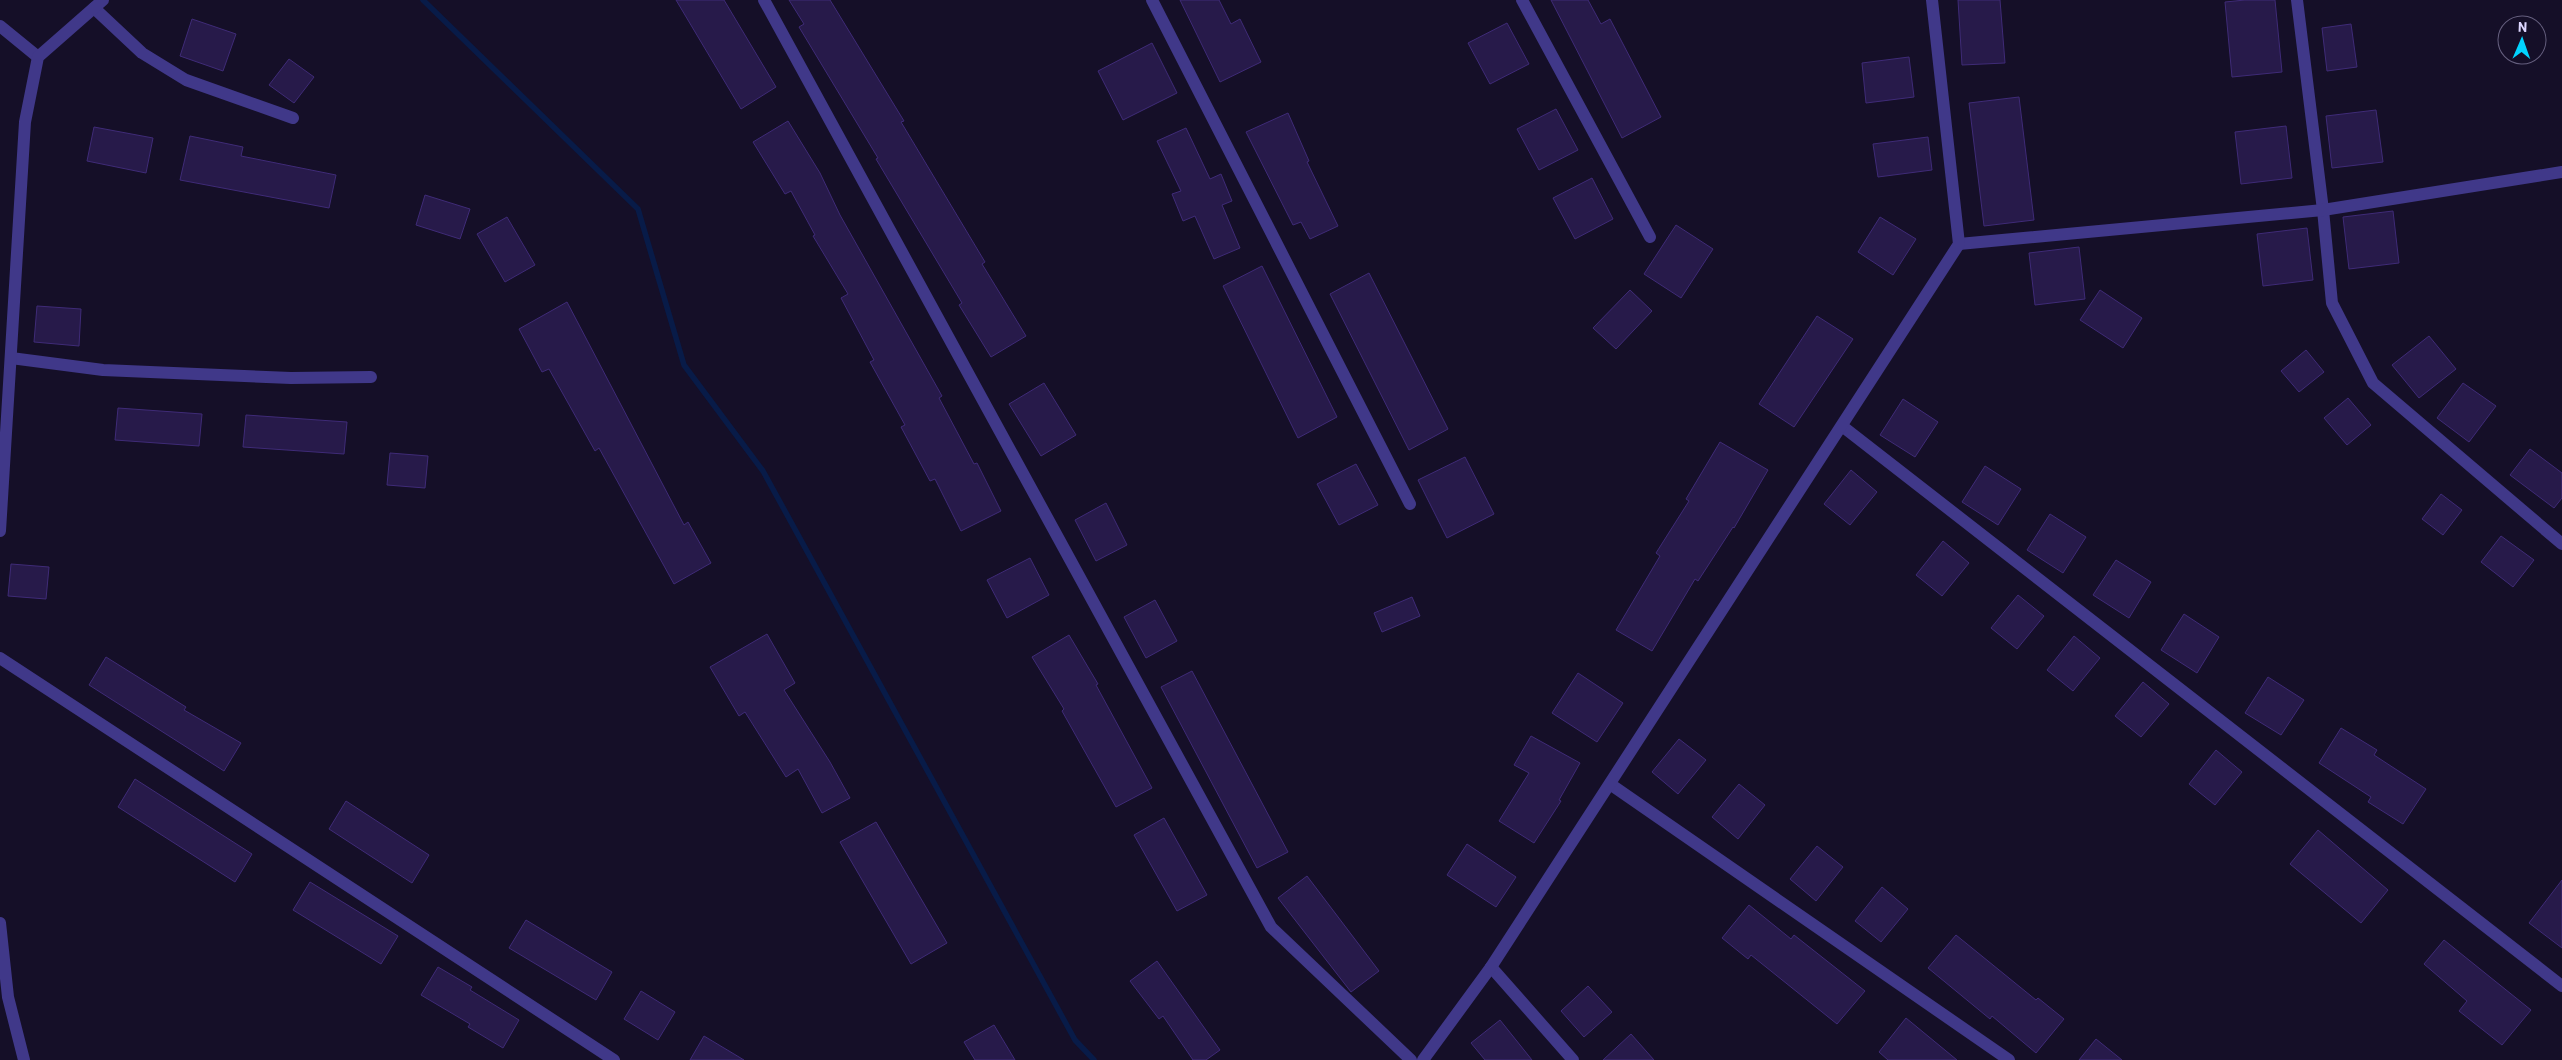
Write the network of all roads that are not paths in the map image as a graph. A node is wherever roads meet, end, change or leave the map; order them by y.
1 (764, 0) edge
2 (1152, 0) edge
3 (1522, 0) edge
4 (1932, 0) edge
5 (2297, 0) edge
6 (99, 4) edge
7 (0, 26) edge
8 (38, 57) junction
9 (293, 118) dead end
10 (2562, 172) edge
11 (2324, 210) junction
12 (1650, 238) dead end
13 (1959, 244) junction
14 (11, 358) junction
15 (371, 377) dead end
16 (1842, 426) junction
17 (1410, 504) dead end
18 (0, 531) edge
19 (2562, 544) edge
20 (0, 658) edge
21 (1610, 784) junction
22 (0, 923) edge
23 (1491, 967) junction
24 (2562, 986) edge
25 (24, 1060) edge
26 (614, 1060) edge
27 (1411, 1060) edge
28 (1423, 1060) edge
29 (1573, 1060) edge
30 (2009, 1060) edge

1 - 27 street
2 - 17 street
3 - 12 street
4 - 13 street
5 - 11 street
6 - 8 street
6 - 9 street
7 - 8 street
8 - 14 street
10 - 11 street
11 - 13 street
11 - 19 street
13 - 16 street
14 - 15 street
14 - 18 street
16 - 21 street
16 - 24 street
20 - 26 street
21 - 23 street
21 - 30 street
22 - 25 street
23 - 28 street
23 - 29 street

